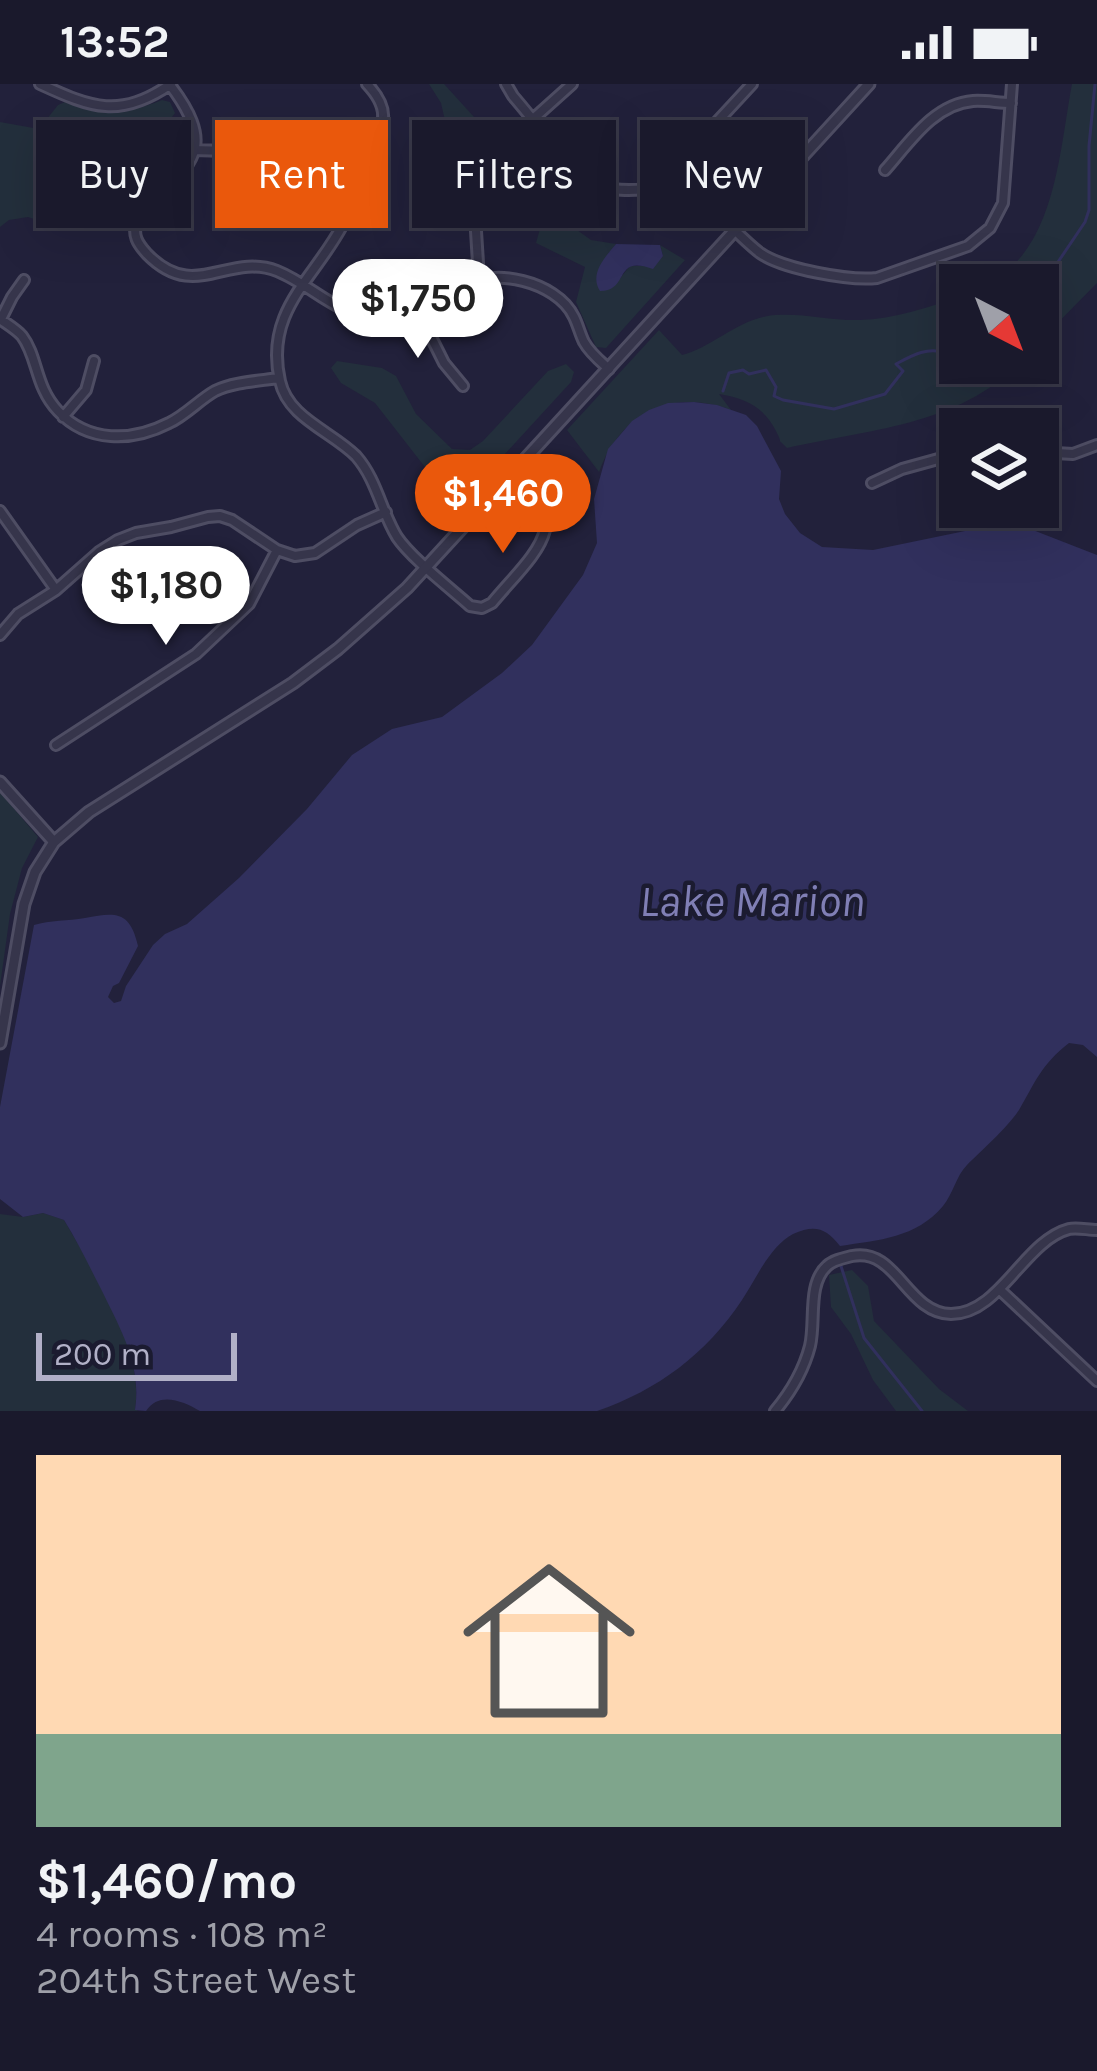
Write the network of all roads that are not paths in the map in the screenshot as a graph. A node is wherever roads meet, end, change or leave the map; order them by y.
1 (40, 84) edge
2 (171, 84) edge
3 (367, 84) edge
4 (506, 84) edge
5 (572, 84) edge
6 (752, 84) edge
7 (868, 84) edge
8 (1012, 84) edge
9 (1011, 103) junction
10 (533, 119) junction
11 (719, 120) edge
12 (194, 150) junction
13 (215, 151) edge
14 (885, 170) dead end
15 (640, 190) edge
16 (476, 228) edge
17 (733, 228) edge
18 (735, 230) junction
19 (479, 279) junction
20 (24, 280) dead end
21 (300, 284) junction
22 (417, 309) junction
23 (1, 319) edge
24 (94, 361) dead end
25 (609, 369) junction
26 (279, 378) junction
27 (463, 386) dead end
28 (64, 417) junction
29 (1097, 445) edge
30 (1059, 453) edge
31 (939, 459) edge
32 (519, 469) junction
33 (872, 483) dead end
34 (0, 511) edge
35 (386, 512) junction
36 (277, 550) junction
37 (428, 568) junction
38 (56, 590) junction
39 (0, 635) edge
40 (56, 745) dead end
41 (0, 782) edge
42 (54, 842) junction
43 (0, 1042) edge
44 (1097, 1231) edge
45 (998, 1289) junction
46 (1097, 1382) edge
47 (775, 1411) edge

1 - 2 street
2 - 12 street
3 - 21 street
4 - 10 street
5 - 10 street
6 - 11 street
7 - 18 street
8 - 9 street
9 - 14 street
9 - 18 street
10 - 15 street
12 - 13 street
12 - 21 street
16 - 19 street
17 - 18 street
18 - 25 street
19 - 22 street
19 - 25 street
20 - 23 street
21 - 22 street
21 - 26 street
22 - 27 street
23 - 28 street
24 - 28 street
25 - 32 street
26 - 28 street
26 - 35 street
29 - 30 street
31 - 33 street
32 - 37 street
32 - 37 street
34 - 38 street
35 - 36 street
35 - 37 street
36 - 38 street
36 - 40 street
37 - 42 street
38 - 39 street
41 - 42 street
42 - 43 street
44 - 45 street
45 - 46 street
45 - 47 street

